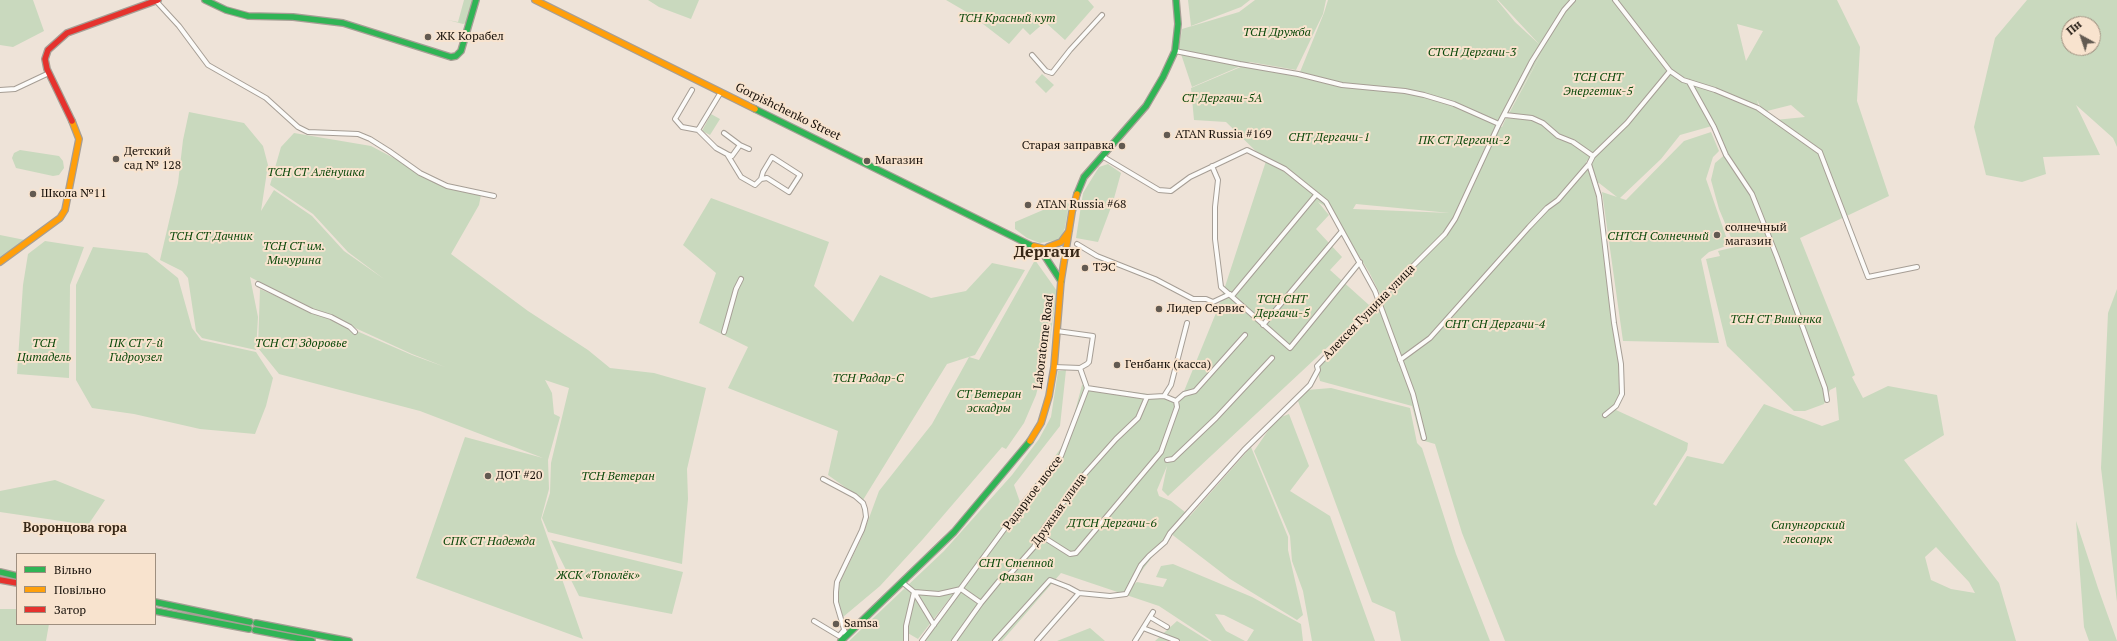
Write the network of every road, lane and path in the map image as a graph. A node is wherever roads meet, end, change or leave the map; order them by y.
1 (157, 0) edge
2 (205, 0) edge
3 (476, 0) edge
4 (535, 0) edge
5 (1176, 0) edge
6 (1573, 0) edge
7 (1615, 0) edge
8 (1102, 15) dead end
9 (1175, 51) junction
10 (1032, 55) dead end
11 (1670, 70) junction
12 (49, 73) junction
13 (1688, 82) junction
14 (0, 90) edge
15 (692, 90) dead end
16 (721, 92) junction
17 (1504, 115) junction
18 (1499, 124) junction
19 (698, 130) junction
20 (724, 133) dead end
21 (740, 144) junction
22 (749, 149) dead end
23 (727, 154) junction
24 (1102, 156) junction
25 (1593, 156) junction
26 (1589, 164) junction
27 (1212, 166) junction
28 (761, 179) junction
29 (494, 196) dead end
30 (1316, 196) junction
31 (1070, 229) junction
32 (1342, 231) junction
33 (1077, 244) dead end
34 (1032, 246) junction
35 (1046, 248) junction
36 (1059, 251) junction
37 (1065, 254) junction
38 (1044, 255) junction
39 (1052, 261) junction
40 (0, 262) edge
41 (1064, 262) junction
42 (1360, 262) junction
43 (1917, 267) dead end
44 (741, 279) dead end
45 (1061, 281) junction
46 (258, 284) dead end
47 (1231, 295) junction
48 (1379, 300) junction
49 (1187, 323) dead end
50 (1263, 325) junction
51 (1057, 331) junction
52 (355, 332) dead end
53 (724, 332) dead end
54 (1245, 335) dead end
55 (1272, 358) dead end
56 (1400, 360) junction
57 (1054, 367) junction
58 (1080, 368) junction
59 (1086, 388) junction
60 (1164, 396) junction
61 (1147, 397) junction
62 (1827, 400) dead end
63 (1176, 401) junction
64 (1605, 415) dead end
65 (1424, 438) dead end
66 (1167, 460) dead end
67 (823, 479) dead end
68 (1040, 535) junction
69 (0, 572) edge
70 (16, 576) edge
71 (0, 580) edge
72 (903, 583) junction
73 (16, 584) edge
74 (961, 589) junction
75 (914, 592) junction
76 (1079, 593) junction
77 (156, 602) edge
78 (981, 603) junction
79 (156, 611) edge
80 (243, 620) junction
81 (814, 621) dead end
82 (256, 623) junction
83 (934, 625) junction
84 (242, 627) junction
85 (1167, 627) dead end
86 (1143, 628) junction
87 (261, 631) junction
88 (845, 633) junction
89 (312, 641) edge
90 (349, 641) edge
91 (841, 641) edge
92 (906, 641) edge
93 (922, 641) edge
94 (954, 641) edge
95 (995, 641) edge
96 (1037, 641) edge
97 (1135, 641) edge
98 (1177, 641) edge

1 - 12 main road
1 - 29 street
2 - 3 main road
4 - 16 main road, Gorpishchenko Street
5 - 9 main road, Laboratorne Road
6 - 17 street, Алексея Гущина улица
7 - 11 street
8 - 10 street
9 - 18 street
9 - 24 main road, Laboratorne Road
11 - 13 street
11 - 25 street
12 - 14 street
12 - 40 main road
13 - 43 street
13 - 62 street
15 - 19 street
16 - 19 street
16 - 34 main road, Gorpishchenko Street
17 - 18 street, Алексея Гущина улица
17 - 25 street
18 - 48 street, Алексея Гущина улица
19 - 23 street
20 - 21 street
21 - 22 street
21 - 23 street
23 - 28 street
24 - 27 street
24 - 31 main road, Laboratorne Road
25 - 26 street
26 - 56 street
26 - 64 street
27 - 30 street
27 - 47 street
28 - 28 street
30 - 32 street
30 - 47 street
31 - 35 main road
31 - 37 main road, Laboratorne Road
32 - 42 street
32 - 50 street
33 - 47 street
34 - 35 main road, Gorpishchenko Street
34 - 38 main road, Gorpishchenko Street
35 - 36 main road, Gorpishchenko Street
36 - 37 main road
36 - 39 main road
37 - 41 main road, Laboratorne Road
38 - 39 main road
38 - 45 main road, Gorpishchenko Street
39 - 41 main road
41 - 45 main road, Laboratorne Road
42 - 48 street
42 - 50 street
44 - 53 street
45 - 51 main road, Laboratorne Road
46 - 52 street
47 - 50 street
48 - 56 street
48 - 76 street, Алексея Гущина улица
49 - 60 street
51 - 57 main road, Laboratorne Road
51 - 58 street
54 - 63 street
55 - 66 street
56 - 65 street
57 - 58 street
57 - 72 main road, Laboratorne Road
58 - 59 street
59 - 61 street
59 - 74 street, Радарное шоссе
60 - 61 street
60 - 63 street
61 - 68 street, Дружная улица
63 - 68 street
67 - 88 street
68 - 78 street, Дружная улица
69 - 70 main road
71 - 73 main road
72 - 75 street
72 - 88 main road, Laboratorne Road
74 - 75 street
74 - 78 street
74 - 83 street, Радарное шоссе
75 - 83 street
75 - 92 street
76 - 95 street
76 - 96 street
77 - 80 main road
78 - 94 street, Дружная улица
79 - 84 main road
80 - 82 main road
80 - 84 main road
81 - 88 street
82 - 87 main road
82 - 90 main road
83 - 93 street, Радарное шоссе
84 - 87 main road
85 - 86 street
86 - 97 street
86 - 98 street
87 - 89 main road
88 - 91 main road, Laboratorne Road

